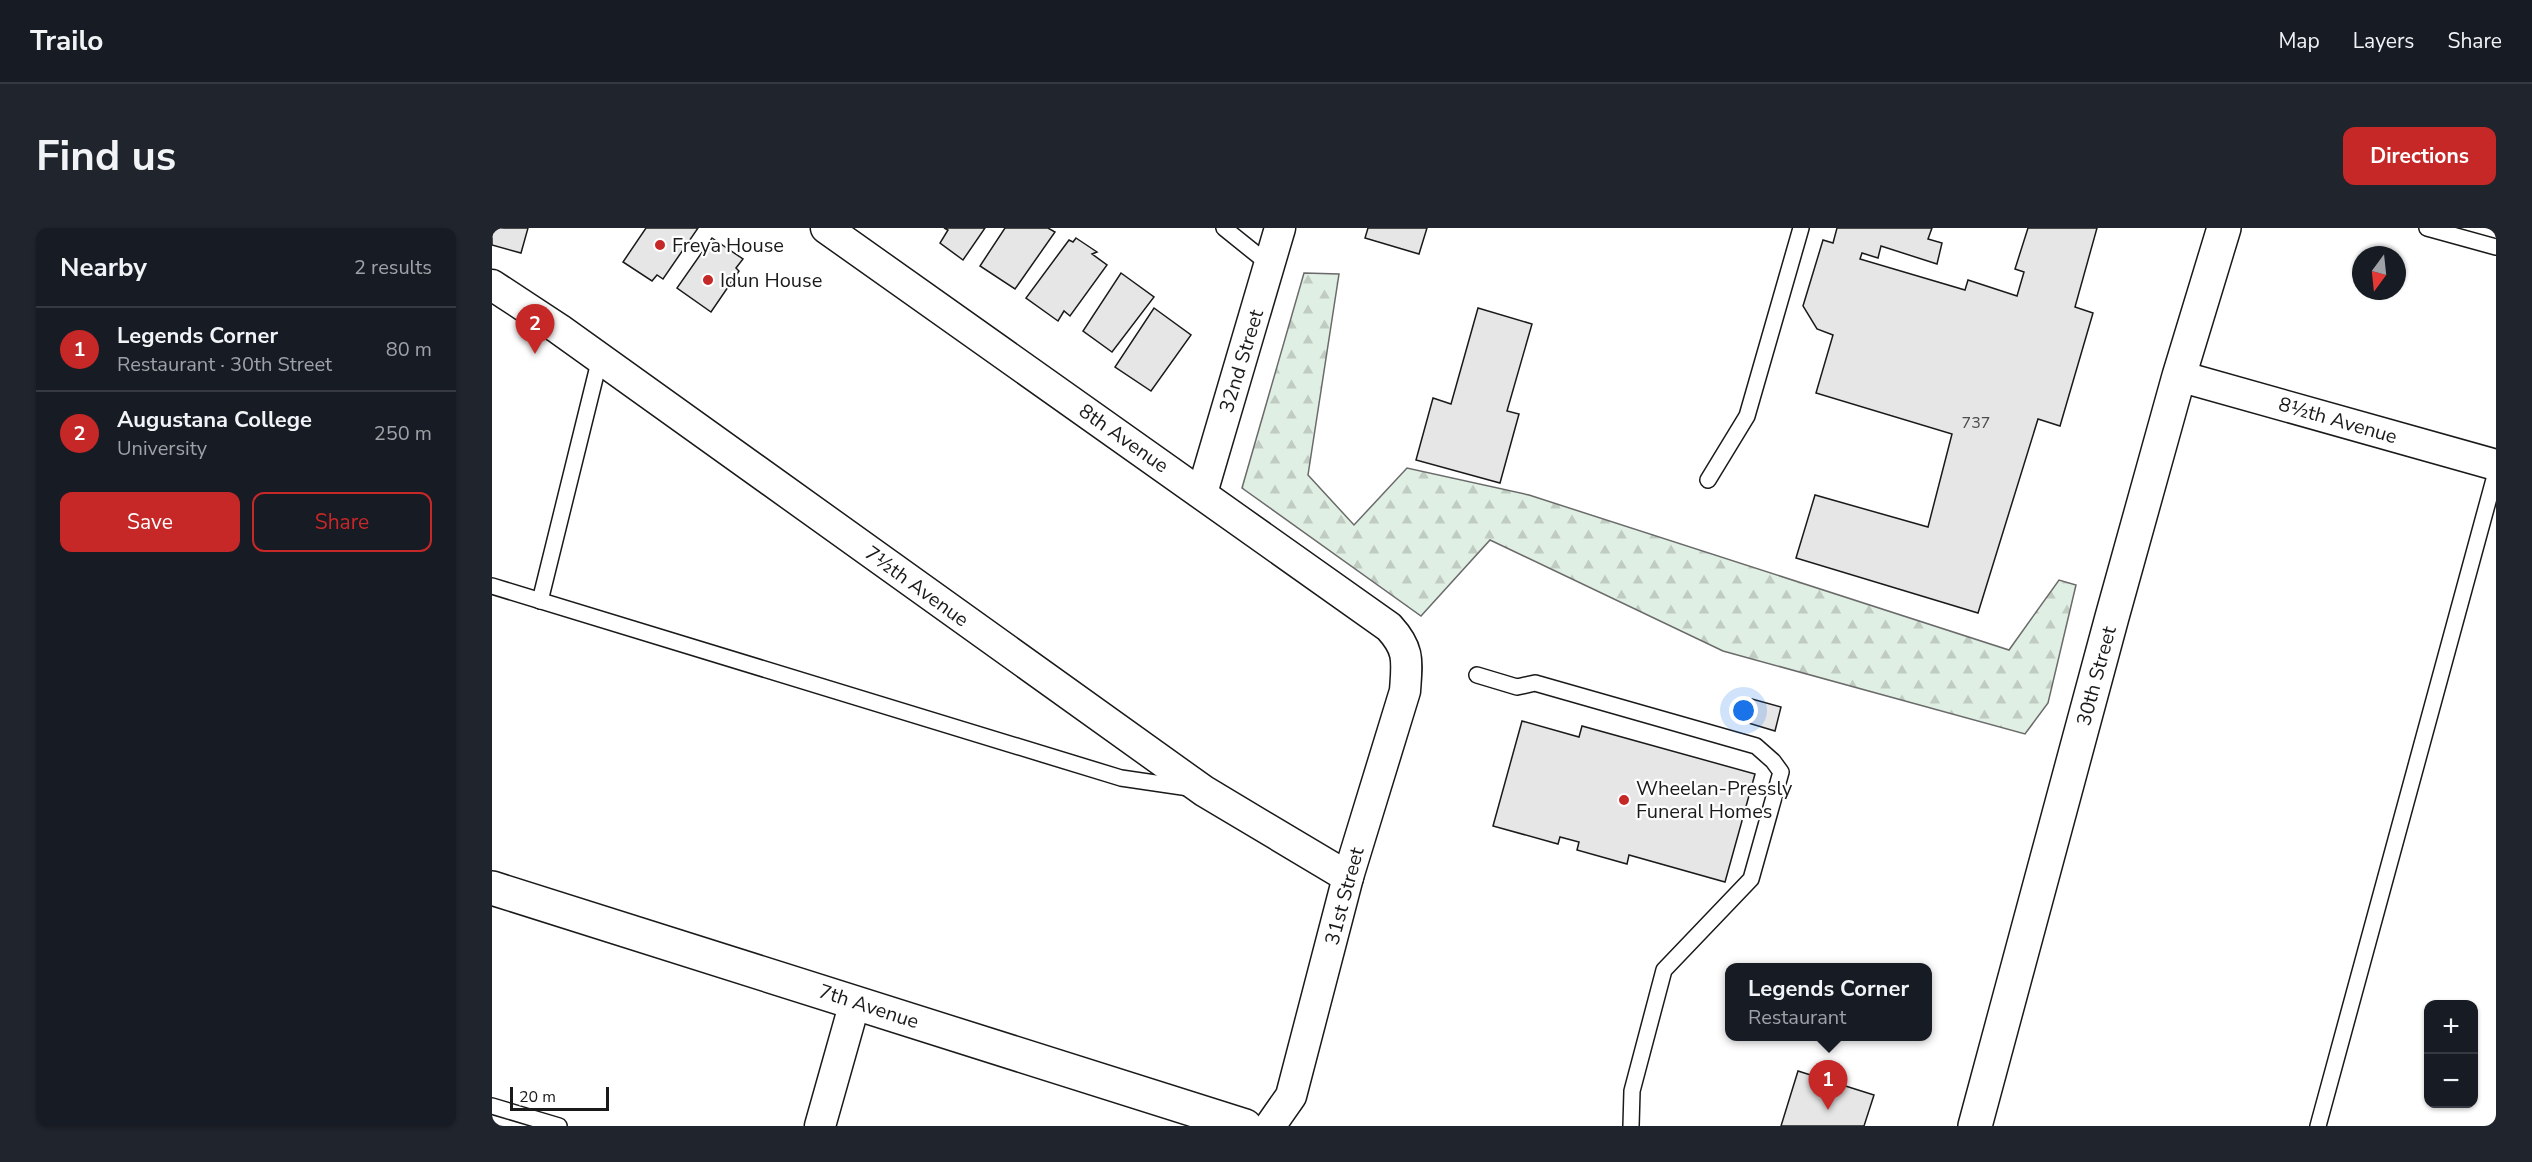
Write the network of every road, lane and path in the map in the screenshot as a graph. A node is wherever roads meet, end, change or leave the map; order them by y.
1 (826, 228) edge
2 (1224, 228) edge
3 (1280, 228) edge
4 (1801, 228) edge
5 (2224, 228) edge
6 (2427, 228) edge
7 (2496, 247) edge
8 (1270, 265) junction
9 (492, 285) edge
10 (600, 358) junction
11 (2179, 376) junction
12 (2496, 465) edge
13 (2496, 472) edge
14 (1707, 480) dead end
15 (1202, 493) junction
16 (492, 586) edge
17 (540, 601) junction
18 (1407, 661) joint
19 (1477, 675) dead end
20 (1204, 790) junction
21 (1348, 877) junction
22 (492, 888) edge
23 (855, 1002) junction
24 (492, 1106) edge
25 (559, 1126) edge
26 (820, 1126) edge
27 (1245, 1126) edge
28 (1270, 1126) edge
29 (1631, 1126) edge
30 (1975, 1126) edge
31 (2318, 1126) edge

1 - 15 street, 8th Avenue
2 - 8 lane
3 - 8 street, 32nd Street
4 - 14 lane
5 - 11 street, 30th Street
6 - 7 lane
8 - 15 street, 32nd Street
9 - 10 street, 7½th Avenue
10 - 17 lane
10 - 20 street, 7½th Avenue
11 - 12 street, 8½th Avenue
11 - 30 street, 30th Street
13 - 31 lane
15 - 18 street, 8th Avenue
16 - 17 lane
17 - 20 lane
18 - 21 street, 31st Street
19 - 29 lane
20 - 21 street, 7½th Avenue
21 - 28 street, 31st Street
22 - 23 street, 7th Avenue
23 - 26 street
23 - 27 street, 7th Avenue
24 - 25 lane

